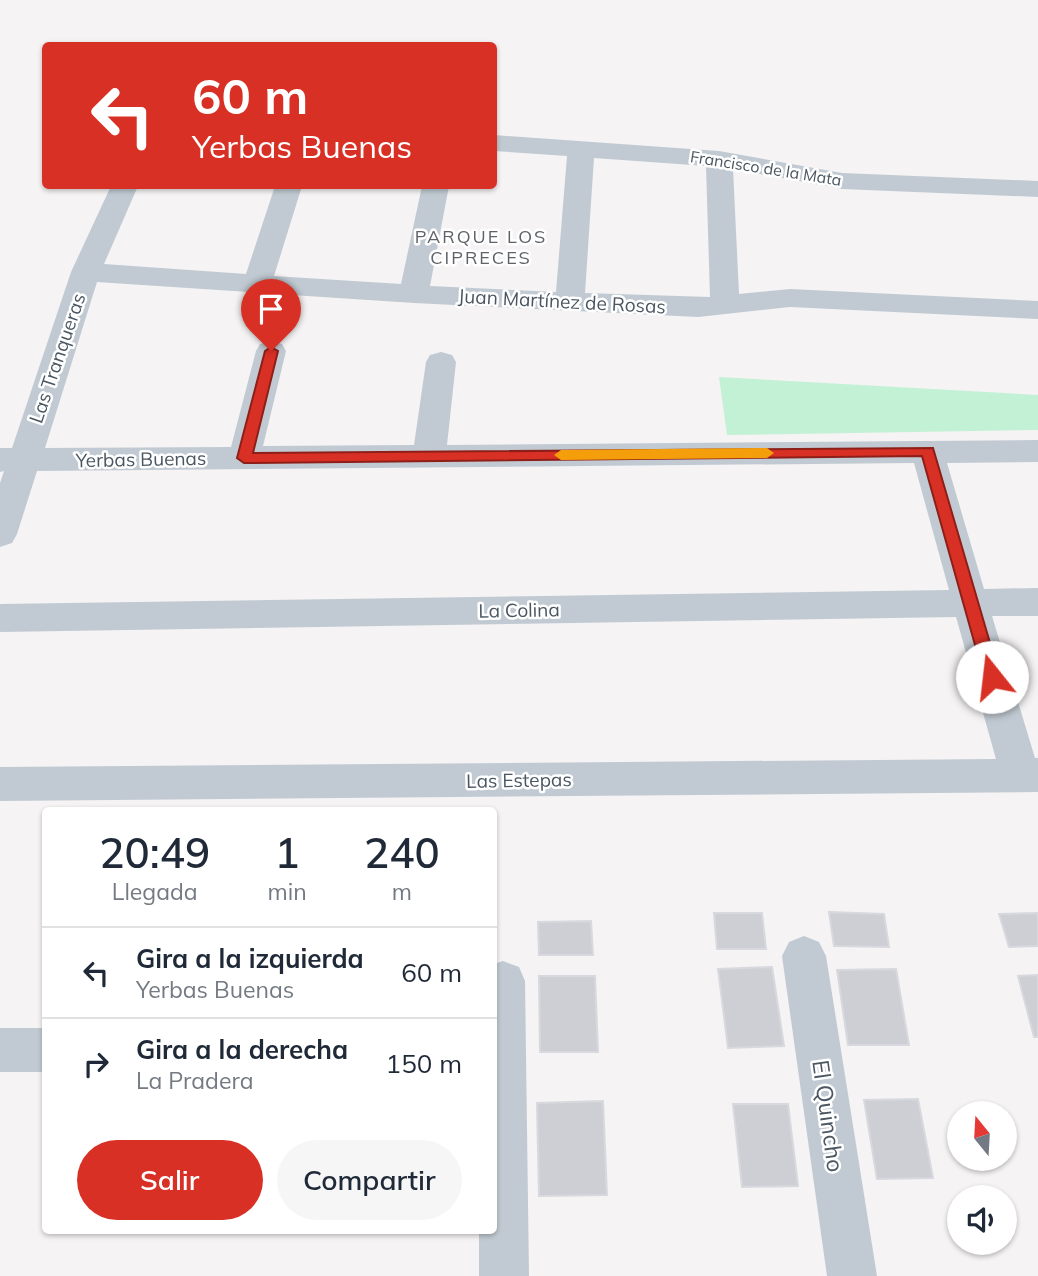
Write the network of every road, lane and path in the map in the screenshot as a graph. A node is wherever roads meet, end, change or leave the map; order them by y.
1 (497, 143) edge
2 (581, 148) junction
3 (719, 159) junction
4 (123, 189) edge
5 (288, 189) edge
6 (435, 189) edge
7 (1038, 189) edge
8 (86, 272) junction
9 (257, 284) junction
10 (414, 294) junction
11 (570, 302) junction
12 (725, 305) junction
13 (1038, 310) edge
14 (271, 351) dead end
15 (441, 362) dead end
16 (1038, 451) edge
17 (928, 452) junction
18 (429, 456) junction
19 (244, 458) junction
20 (11, 460) edge
21 (0, 534) edge
22 (1038, 602) edge
23 (971, 603) junction
24 (0, 618) edge
25 (1029, 775) edge
26 (0, 784) edge
27 (804, 956) dead end
28 (503, 981) dead end
29 (498, 1045) edge
30 (0, 1050) edge
31 (42, 1050) edge
32 (503, 1276) edge
33 (852, 1276) edge

1 - 2 street, Francisco de la Mata
2 - 3 street, Francisco de la Mata
2 - 11 street
3 - 7 street, Francisco de la Mata
3 - 12 street
4 - 8 street, Las Tranqueras
5 - 9 street
6 - 10 street
8 - 9 street, Juan Martínez de Rosas
8 - 20 street, Las Tranqueras
9 - 10 street, Juan Martínez de Rosas
10 - 11 street, Juan Martínez de Rosas
11 - 12 street, Juan Martínez de Rosas
12 - 13 street, Juan Martínez de Rosas
14 - 19 street
15 - 18 street
16 - 17 street, Yerbas Buenas
17 - 18 street, Yerbas Buenas
17 - 23 street
18 - 19 street, Yerbas Buenas
19 - 20 street, Yerbas Buenas
20 - 21 street, Las Tranqueras
22 - 23 street, La Colina
23 - 24 street, La Colina
23 - 25 street
25 - 26 street, Las Estepas
27 - 33 street, El Quincho
28 - 29 street
29 - 32 street
30 - 31 street

